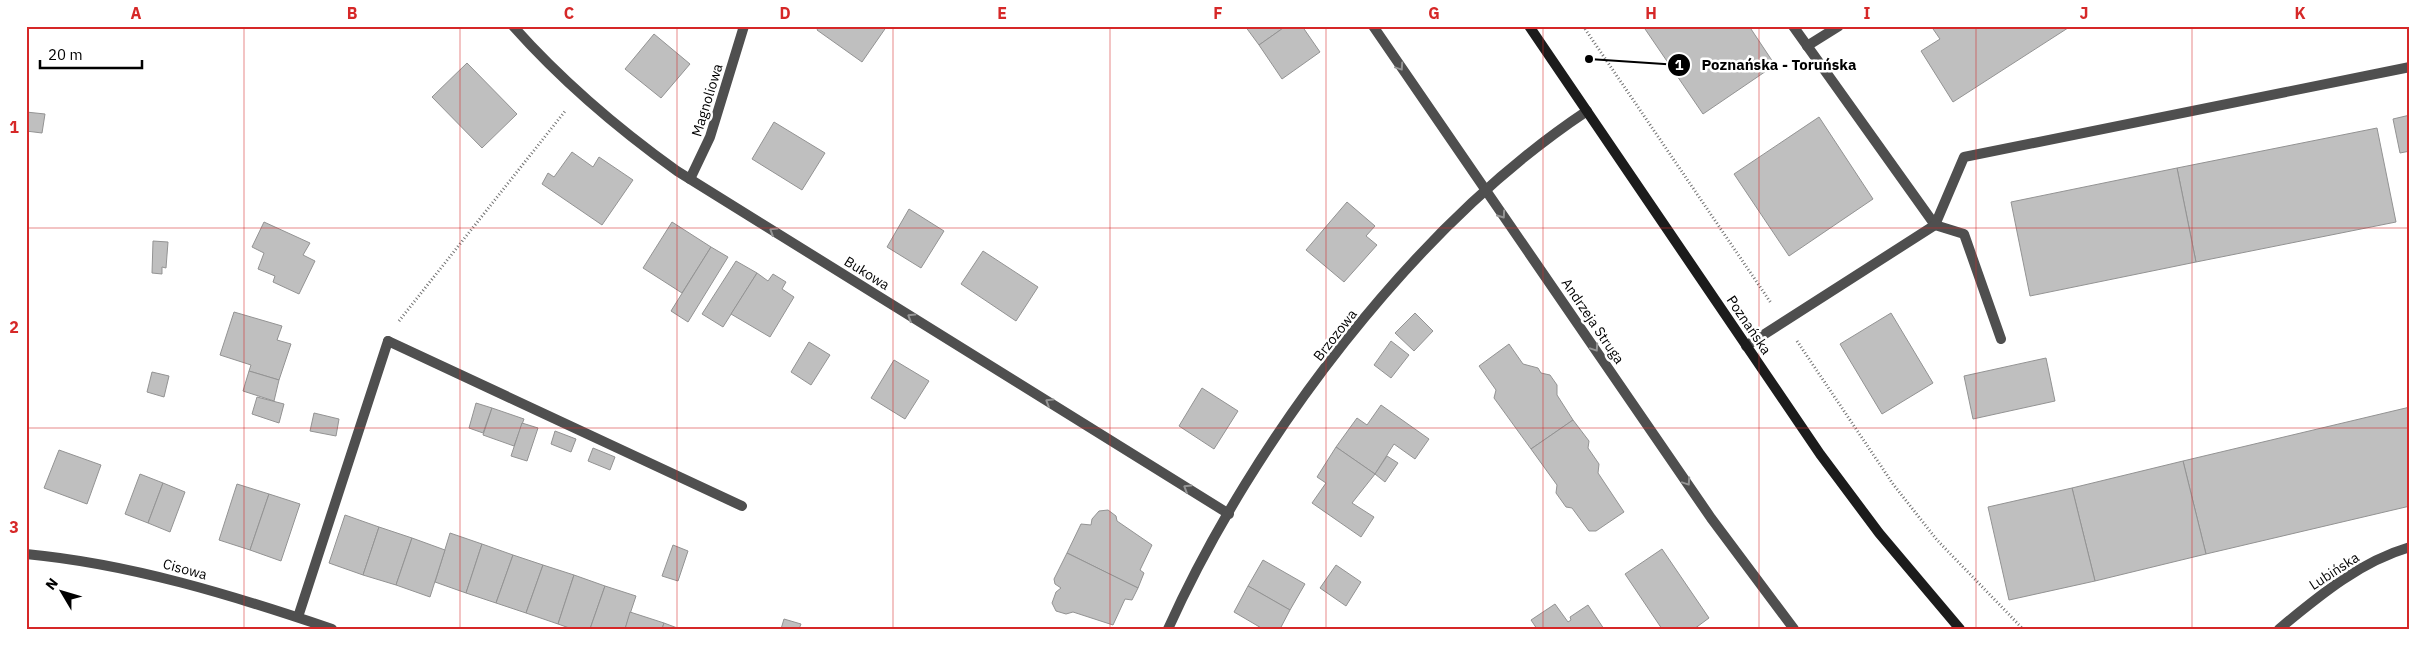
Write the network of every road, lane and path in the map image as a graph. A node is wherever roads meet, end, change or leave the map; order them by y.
1 (513, 26) edge
2 (744, 26) edge
3 (1373, 26) edge
4 (1529, 26) edge
5 (1793, 26) edge
6 (1839, 26) edge
7 (1807, 46) junction
8 (2410, 67) edge
9 (580, 93) junction
10 (1587, 111) junction
11 (690, 179) junction
12 (1485, 191) junction
13 (1935, 225) junction
14 (2001, 339) dead end
15 (388, 341) junction
16 (1746, 346) junction
17 (742, 506) dead end
18 (1229, 514) junction
19 (2410, 547) edge
20 (26, 554) edge
21 (298, 617) junction
22 (332, 629) edge
23 (1168, 629) edge
24 (1794, 629) edge
25 (1960, 629) edge
26 (2279, 629) edge

1 - 9 street, Bukowa
2 - 11 street, Magnoliowa
3 -> 12 street, Andrzeja Struga
4 - 10 main road, Poznańska
5 - 7 street
6 - 7 street
7 - 13 street
8 - 13 street
9 - 11 street, Bukowa
9 - 15 path
10 - 12 street, Brzozowa
10 - 16 main road, Poznańska
18 -> 11 street, Bukowa
12 - 18 street, Brzozowa
12 -> 24 street, Andrzeja Struga
13 - 14 street
13 - 16 street
15 - 17 street
15 - 21 street
16 - 25 main road, Poznańska
18 - 23 street, Brzozowa
19 - 26 street, Lubińska
20 - 21 street, Cisowa
21 - 22 street, Cisowa

